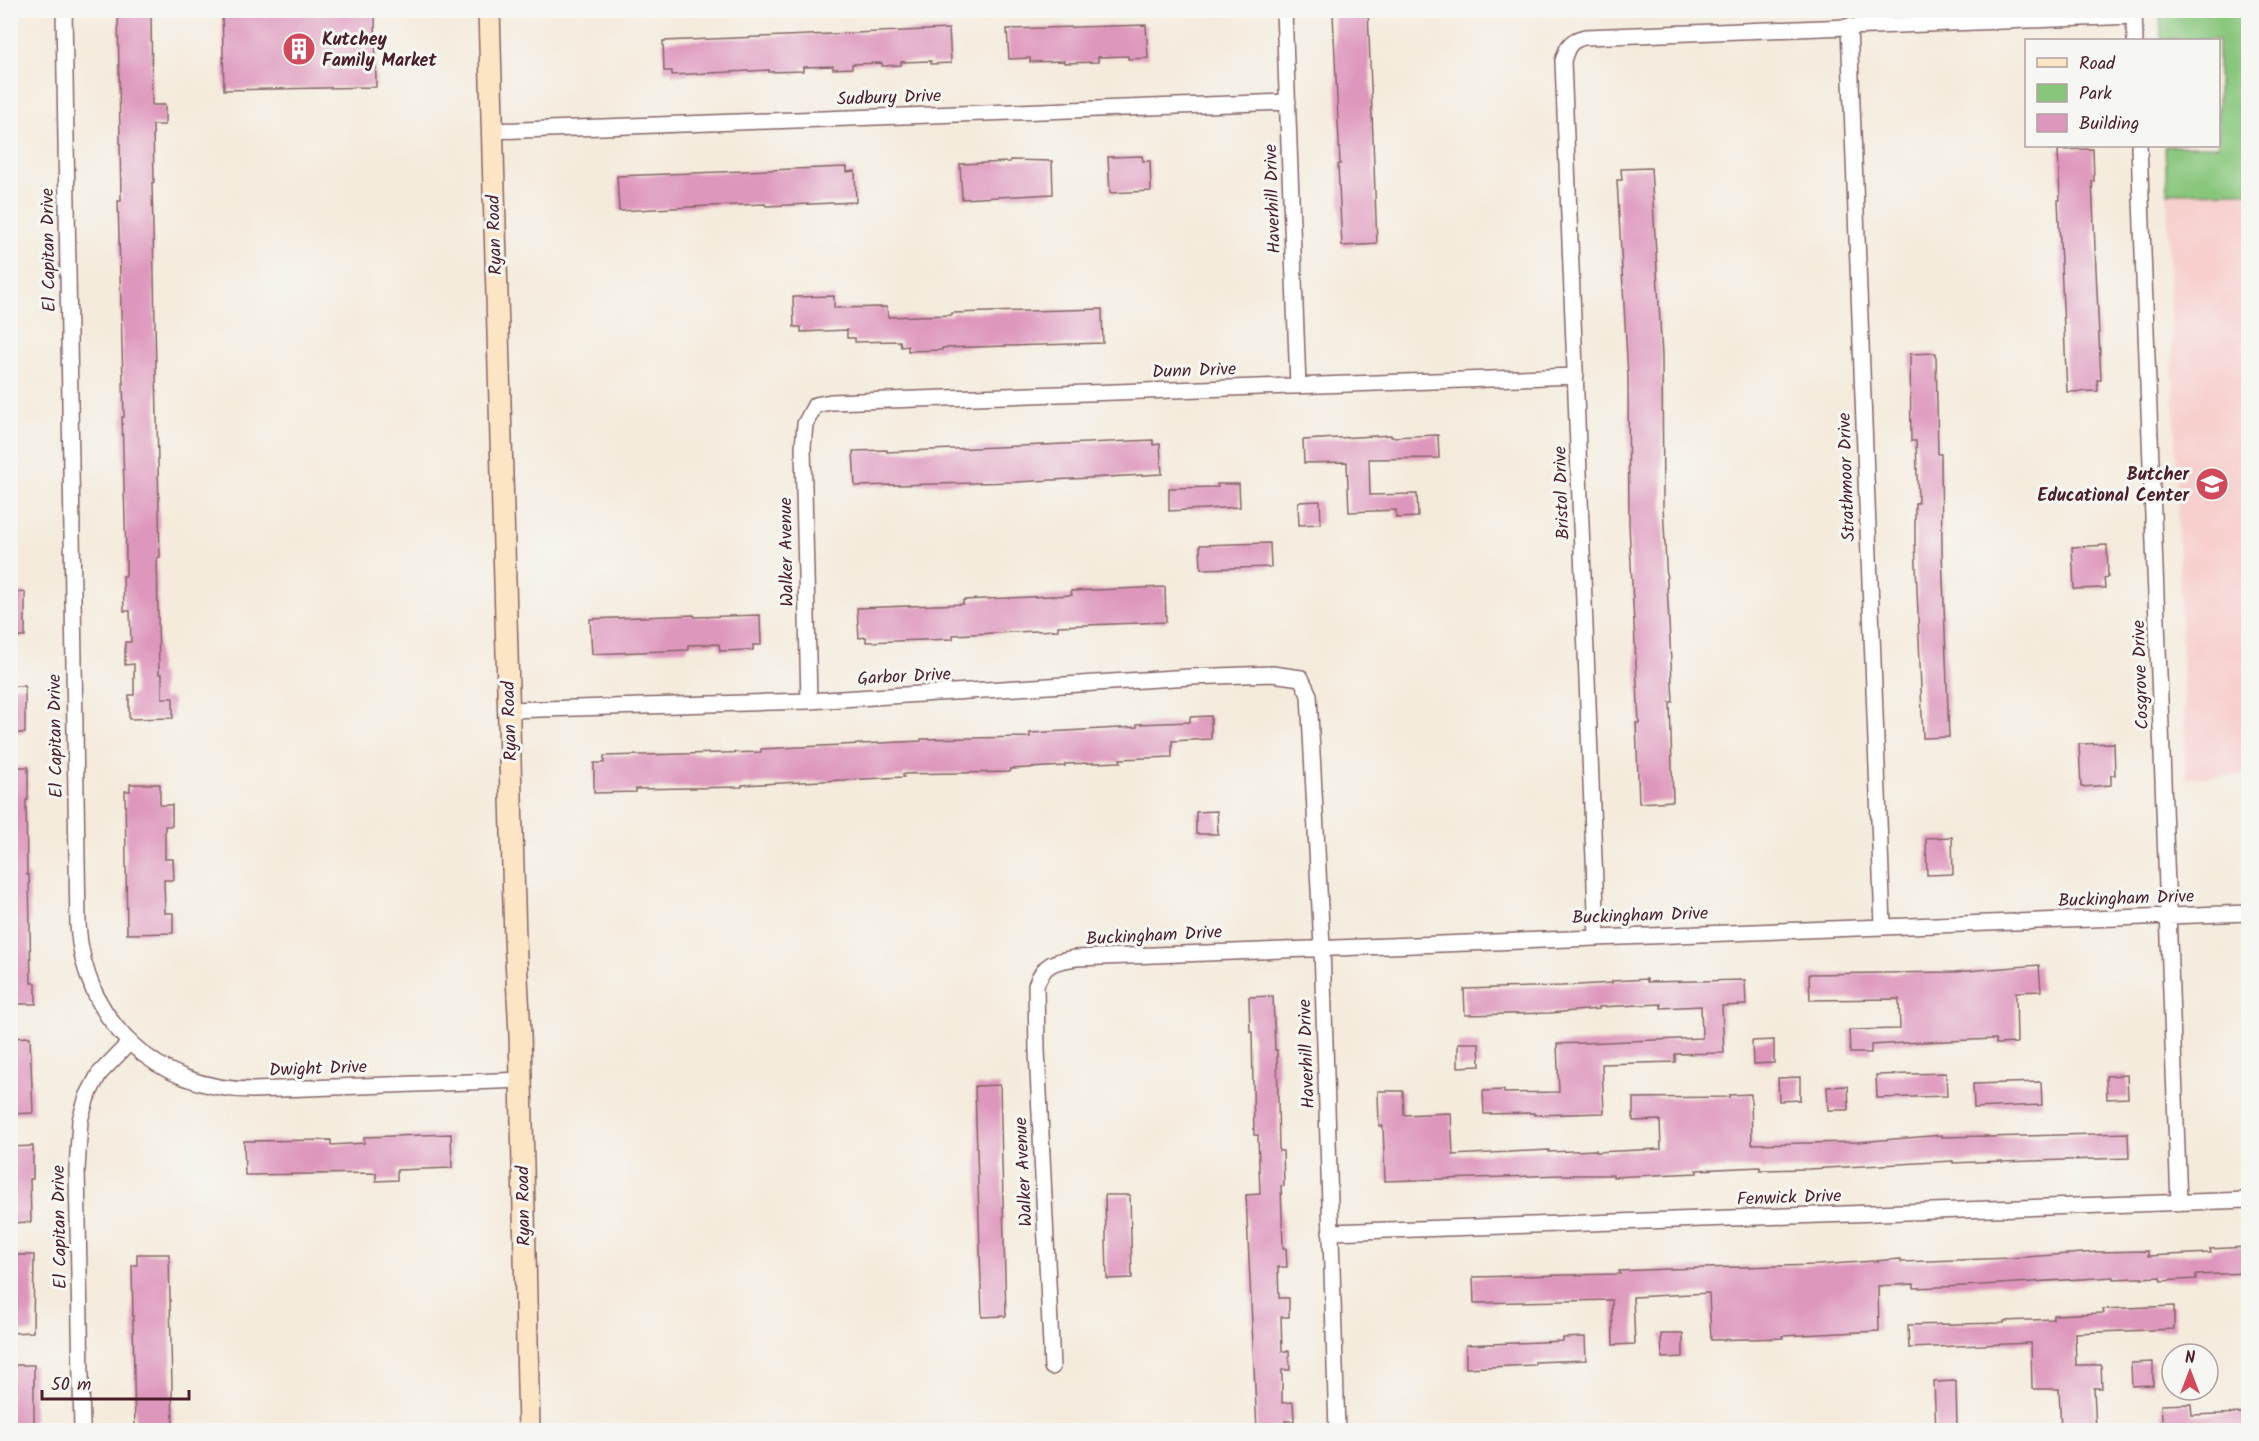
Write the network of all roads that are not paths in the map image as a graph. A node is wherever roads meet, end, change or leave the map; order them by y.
1 (64, 10) edge
2 (489, 10) edge
3 (1284, 10) edge
4 (2134, 14) edge
5 (1849, 26) junction
6 (2135, 39) edge
7 (1288, 102) junction
8 (491, 131) junction
9 (2139, 147) edge
10 (1576, 376) junction
11 (1298, 386) junction
12 (815, 405) joint
13 (1300, 678) joint
14 (809, 701) junction
15 (508, 710) junction
16 (2248, 913) edge
17 (2168, 916) junction
18 (1882, 926) junction
19 (1597, 936) junction
20 (1322, 947) junction
21 (1039, 976) joint
22 (130, 1042) junction
23 (521, 1080) junction
24 (2248, 1200) edge
25 (2179, 1203) junction
26 (1330, 1232) junction
27 (1052, 1367) dead end
28 (82, 1431) edge
29 (528, 1431) edge
30 (1337, 1431) edge

1 - 22 street, El Capitan Drive
2 - 8 main road, Ryan Road
3 - 7 street, Haverhill Drive
4 - 5 street
4 - 6 street
5 - 10 street, Bristol Drive
5 - 18 street, Strathmoor Drive
7 - 8 street, Sudbury Drive
7 - 11 street, Haverhill Drive
8 - 15 main road, Ryan Road
9 - 17 street, Cosgrove Drive
10 - 11 street, Dunn Drive
10 - 19 street, Bristol Drive
11 - 12 street, Dunn Drive
12 - 14 street, Walker Avenue
13 - 14 street, Garbor Drive
13 - 20 street, Haverhill Drive
14 - 15 street, Garbor Drive
15 - 23 main road, Ryan Road
16 - 17 street, Buckingham Drive
17 - 18 street, Buckingham Drive
17 - 25 street, Cosgrove Drive
18 - 19 street, Buckingham Drive
19 - 20 street, Buckingham Drive
20 - 21 street, Buckingham Drive
20 - 26 street, Haverhill Drive
21 - 27 street, Walker Avenue
22 - 23 street, Dwight Drive
22 - 28 street, El Capitan Drive
23 - 29 main road, Ryan Road
24 - 25 street, Fenwick Drive
25 - 26 street, Fenwick Drive
26 - 30 street, Haverhill Drive

